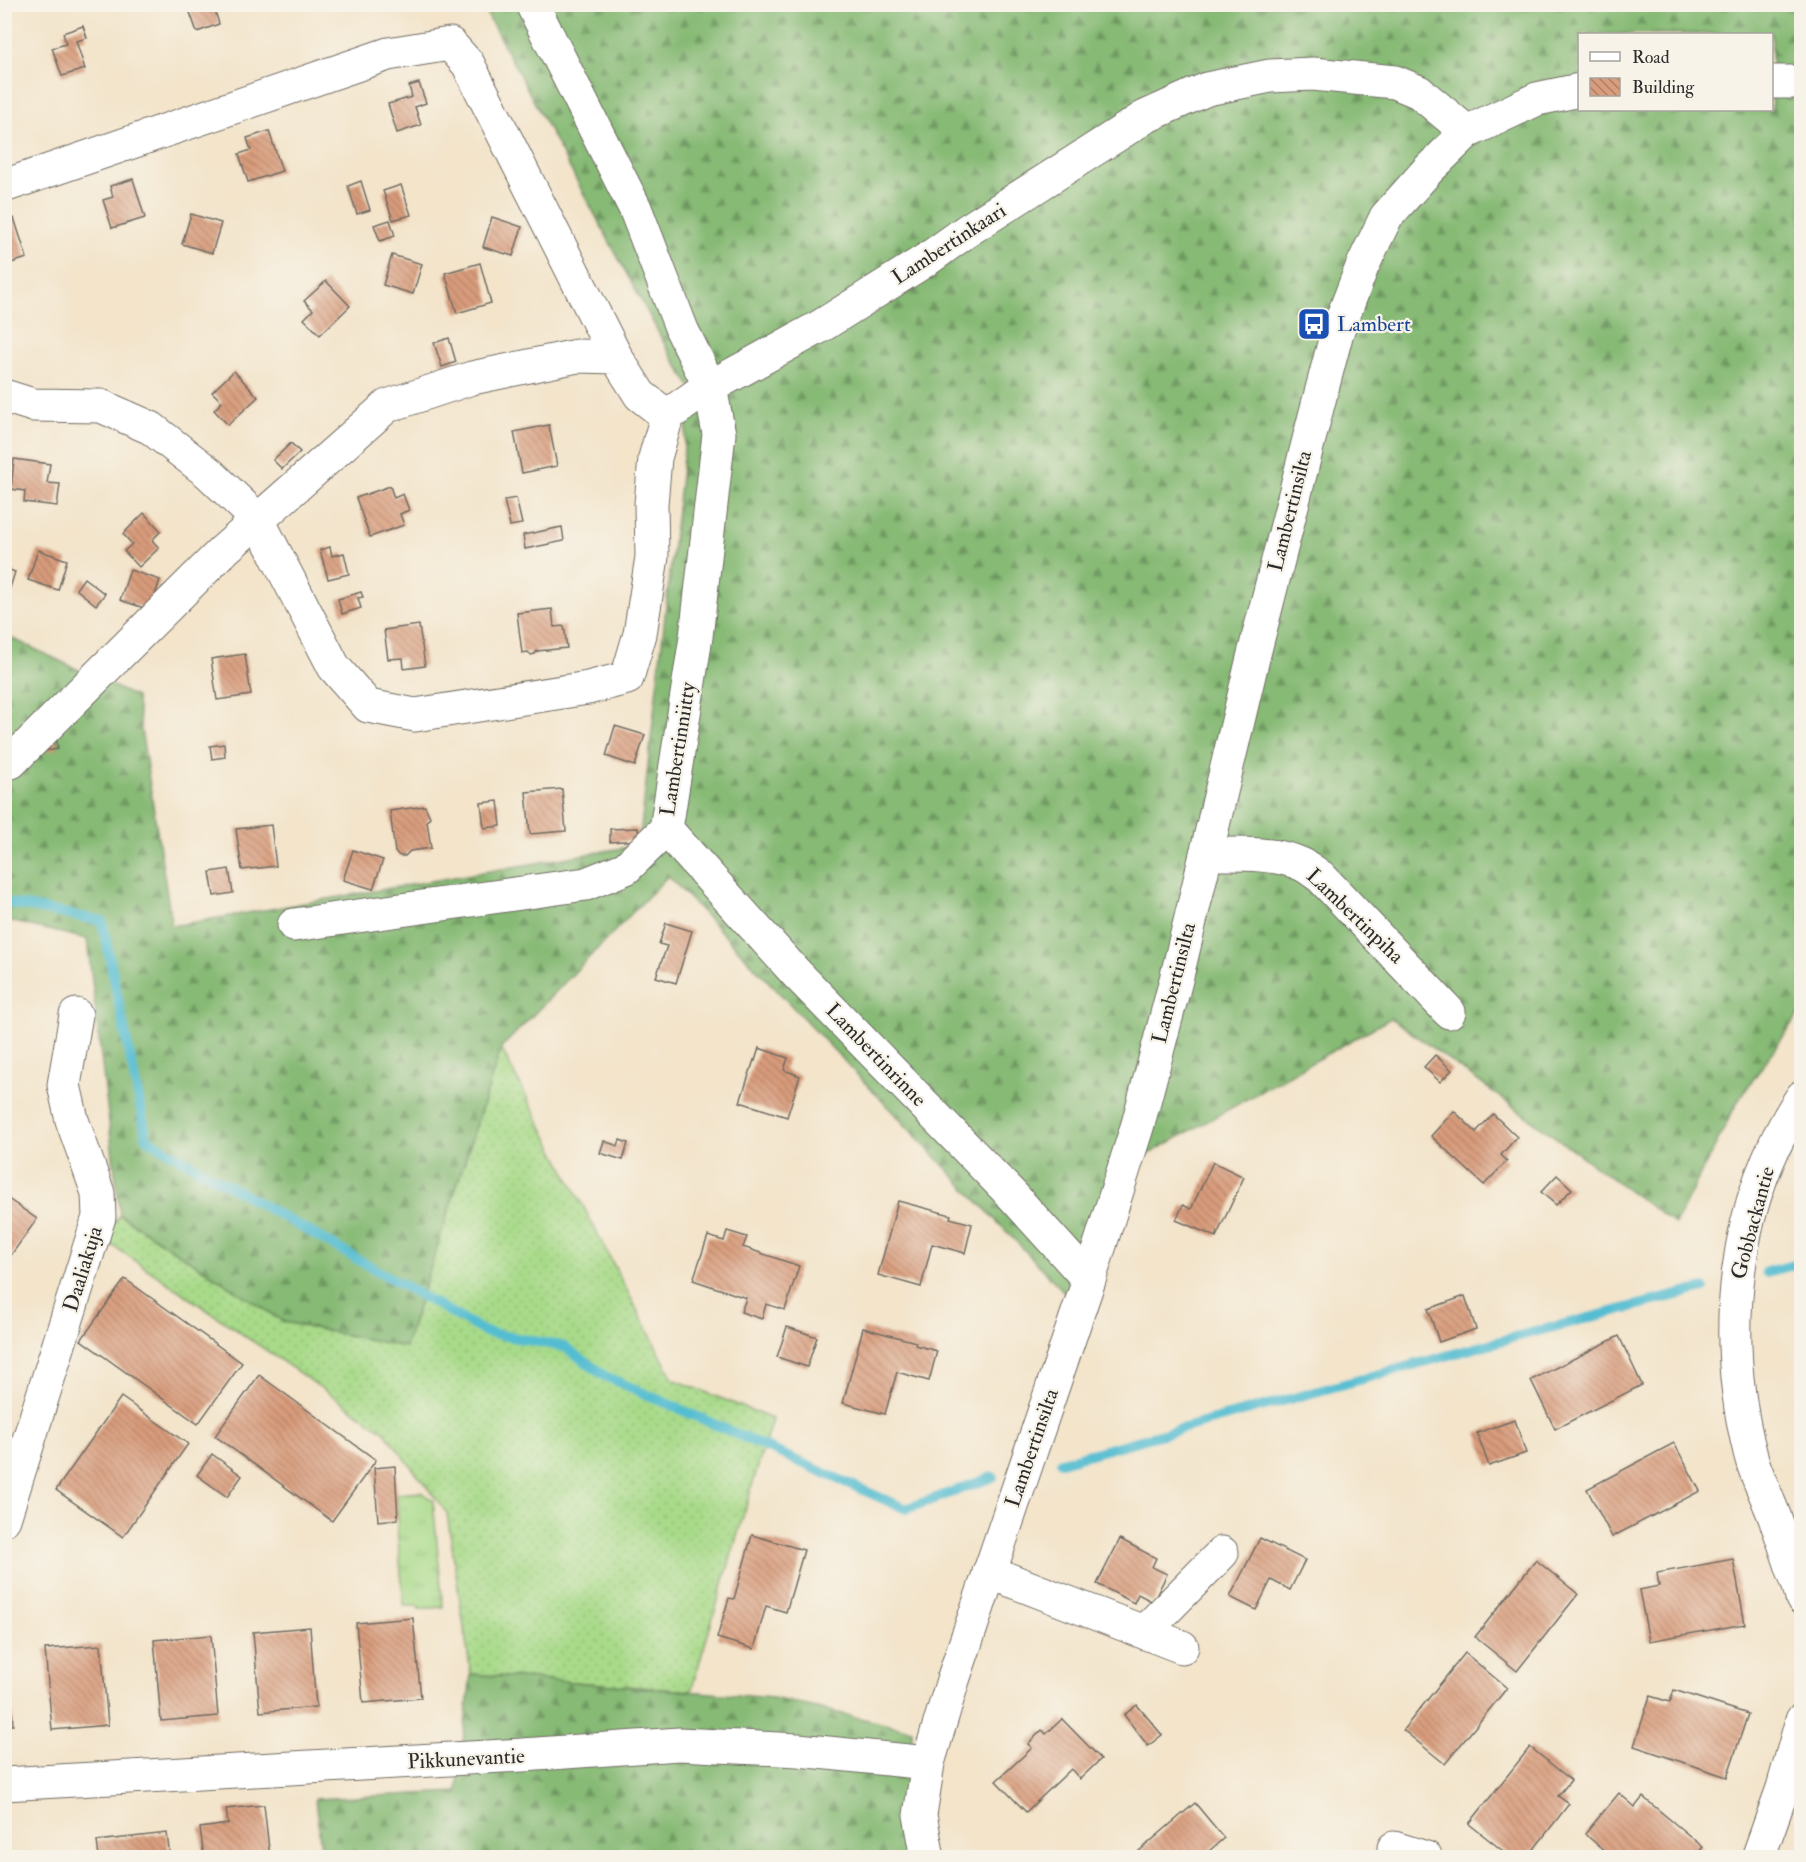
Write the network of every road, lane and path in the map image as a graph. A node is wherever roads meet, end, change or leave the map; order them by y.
1 (532, 4) edge
2 (1773, 82) edge
3 (1802, 82) edge
4 (1578, 90) edge
5 (1467, 132) junction
6 (4, 186) edge
7 (616, 357) junction
8 (710, 394) junction
9 (4, 396) edge
10 (667, 416) junction
11 (258, 520) junction
12 (11, 762) dead end
13 (666, 829) junction
14 (1206, 854) junction
15 (294, 925) dead end
16 (1449, 1012) dead end
17 (76, 1015) dead end
18 (1802, 1097) edge
19 (1089, 1280) junction
20 (4, 1519) edge
21 (1222, 1553) dead end
22 (989, 1572) junction
23 (1802, 1598) edge
24 (1144, 1632) junction
25 (1182, 1647) dead end
26 (1802, 1720) edge
27 (928, 1763) junction
28 (4, 1784) edge
29 (1394, 1848) dead end
30 (927, 1857) edge
31 (1426, 1857) edge
32 (1758, 1857) edge

1 - 8 street
2 - 3 street
4 - 5 street
5 - 8 street, Lambertinkaari
5 - 14 street, Lambertinsilta
6 - 7 street
7 - 10 street
7 - 11 street
8 - 10 street
8 - 13 street, Lambertinniitty
9 - 11 street
10 - 11 street
11 - 12 street
13 - 15 street, Lambertinniitty
13 - 19 street, Lambertinrinne
14 - 16 street, Lambertinpiha
14 - 19 street, Lambertinsilta
17 - 20 street, Daaliakuja
18 - 23 street, Gobbackantie
19 - 22 street, Lambertinsilta
21 - 24 street
22 - 24 street
22 - 27 street, Lambertinsilta
24 - 25 street
26 - 32 street
27 - 28 street, Pikkunevantie
27 - 30 street, Lambertinsilta
29 - 31 street

